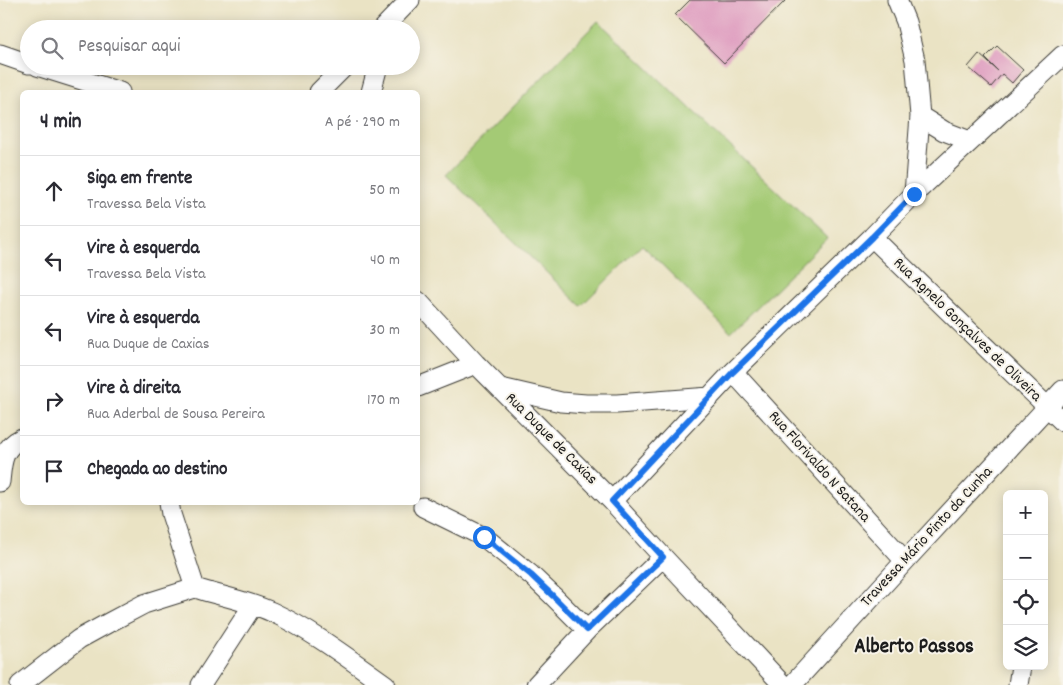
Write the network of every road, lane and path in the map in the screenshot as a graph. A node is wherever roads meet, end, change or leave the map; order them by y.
1 (410, 0) edge
2 (897, 0) edge
3 (392, 20) edge
4 (0, 54) edge
5 (1063, 55) edge
6 (20, 61) edge
7 (66, 75) edge
8 (336, 75) edge
9 (376, 75) edge
10 (114, 90) edge
11 (322, 90) edge
12 (372, 90) edge
13 (920, 116) junction
14 (970, 141) junction
15 (914, 194) junction
16 (872, 237) junction
17 (420, 303) edge
18 (476, 364) junction
19 (733, 372) junction
20 (420, 386) edge
21 (500, 388) junction
22 (1063, 390) edge
23 (710, 396) junction
24 (1047, 408) junction
25 (1063, 422) edge
26 (15, 443) edge
27 (0, 482) edge
28 (612, 501) junction
29 (170, 505) edge
30 (423, 507) dead end
31 (663, 557) junction
32 (905, 561) junction
33 (195, 588) junction
34 (253, 605) junction
35 (587, 630) junction
36 (1020, 670) edge
37 (20, 685) edge
38 (202, 685) edge
39 (386, 685) edge
40 (536, 685) edge
41 (783, 685) edge
42 (792, 685) edge
43 (1018, 685) edge

1 - 3 street
2 - 13 street
4 - 6 street
5 - 14 street
7 - 10 street
8 - 11 street
9 - 12 street
13 - 14 street
13 - 15 street
14 - 15 street
15 - 16 street
16 - 19 street
16 - 24 street, Rua Agnelo Gonçalves de Oliveira
17 - 18 street, Rua Duque de Caxias
18 - 20 street
18 - 21 street, Rua Duque de Caxias
19 - 23 street
19 - 32 street, Rua Florivaldo N Satana
21 - 23 street
21 - 28 street, Rua Duque de Caxias
22 - 24 street, Travessa Mário Pinto da Cunha
23 - 28 street
24 - 25 street, Rua Agnelo Gonçalves de Oliveira
24 - 32 street, Travessa Mário Pinto da Cunha
26 - 27 street
28 - 31 street, Rua Duque de Caxias
29 - 33 street
30 - 35 street
31 - 35 street
31 - 41 street, Rua Duque de Caxias
32 - 42 street, Travessa Mário Pinto da Cunha
33 - 34 street
33 - 37 street
34 - 38 street
34 - 39 street
35 - 40 street
36 - 43 street

